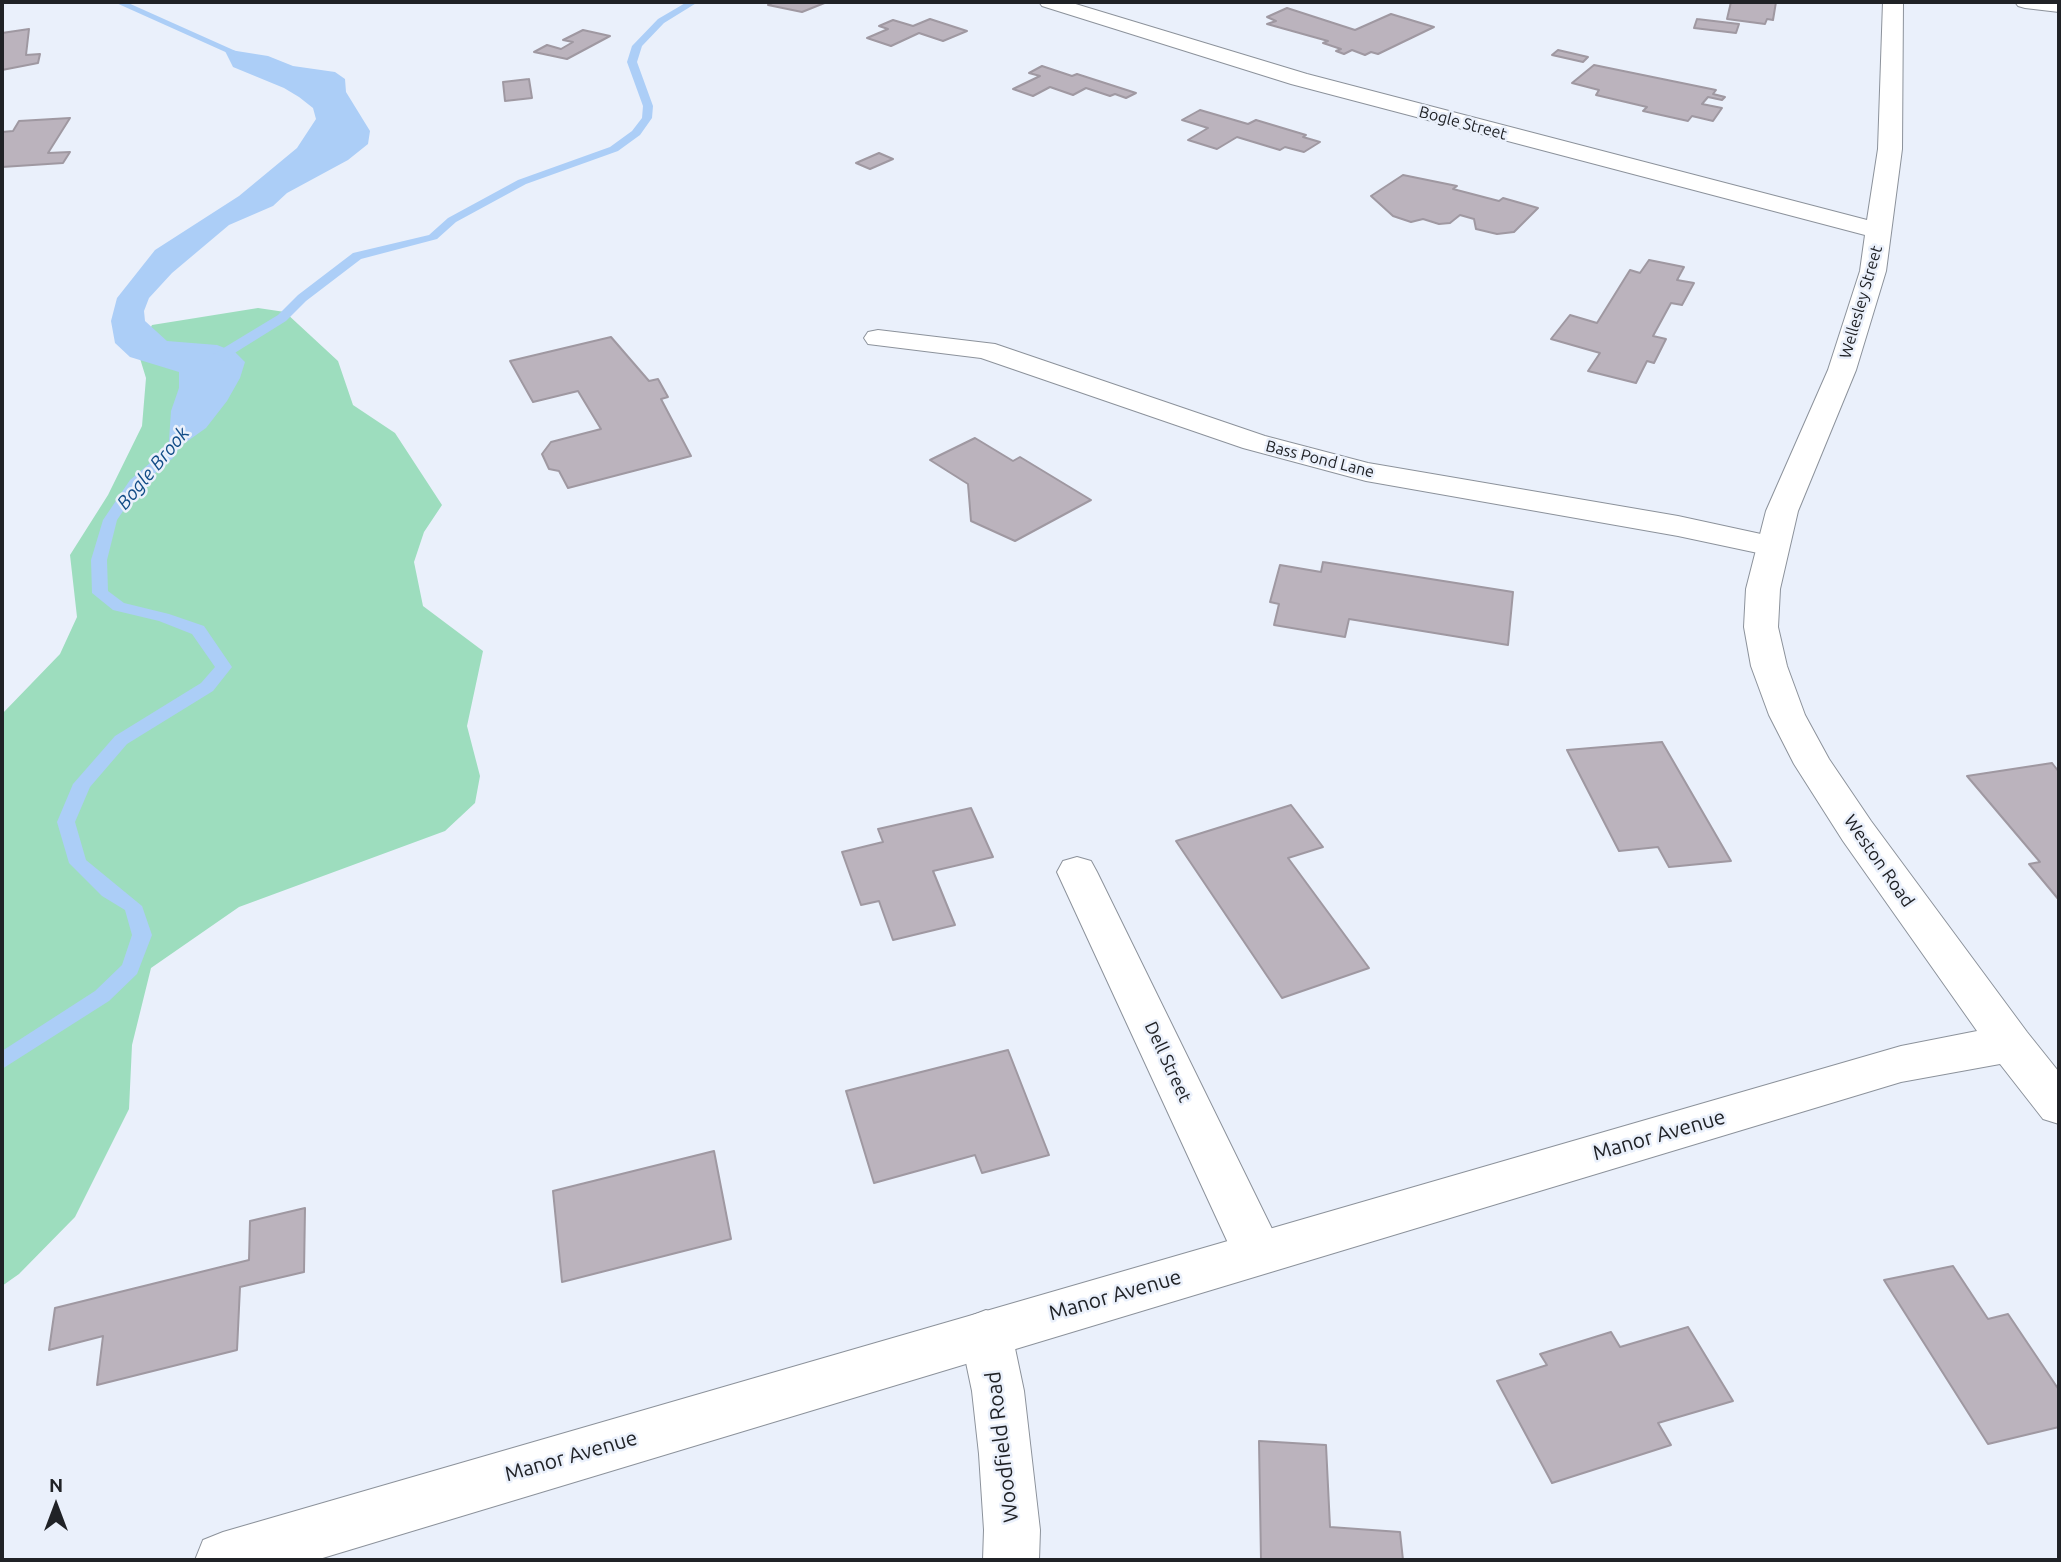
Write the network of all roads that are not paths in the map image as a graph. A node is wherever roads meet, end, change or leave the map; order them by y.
1 (1049, 2) edge
2 (1893, 2) edge
3 (2025, 2) edge
4 (2059, 6) edge
5 (1880, 231) junction
6 (878, 338) dead end
7 (1772, 546) junction
8 (1763, 589) joint
9 (1077, 872) dead end
10 (2011, 1045) junction
11 (2059, 1105) edge
12 (1258, 1253) junction
13 (986, 1334) junction
14 (223, 1560) edge
15 (1011, 1560) edge

1 - 5 street, Bogle Street
2 - 5 street, Wellesley Street
3 - 4 street
5 - 7 street, Wellesley Street
6 - 7 street, Bass Pond Lane
7 - 8 street, Wellesley Street
8 - 10 street, Weston Road
9 - 12 street, Dell Street
10 - 11 street, Weston Road
10 - 12 street, Manor Avenue
12 - 13 street, Manor Avenue
13 - 14 street, Manor Avenue
13 - 15 street, Woodfield Road

